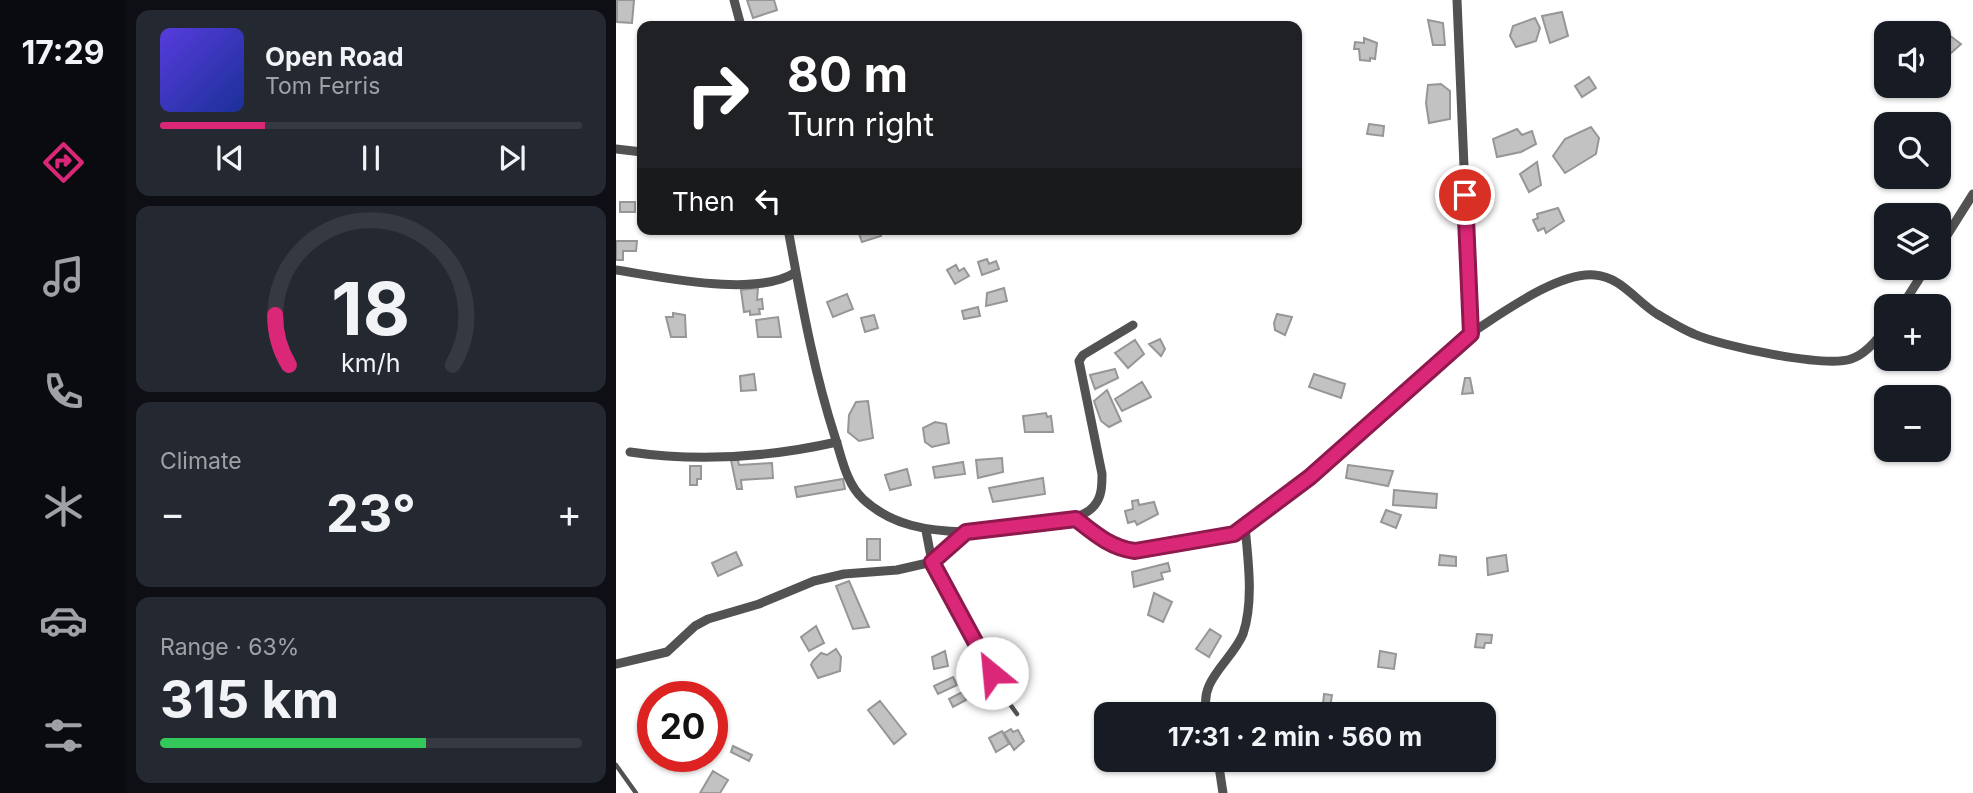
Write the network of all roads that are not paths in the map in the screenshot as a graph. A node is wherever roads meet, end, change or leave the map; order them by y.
1 (734, 0) edge
2 (1457, 0) edge
3 (740, 21) edge
4 (616, 149) edge
5 (637, 151) edge
6 (1973, 194) edge
7 (1951, 229) edge
8 (789, 235) edge
9 (616, 270) edge
10 (796, 271) junction
11 (1133, 325) dead end
12 (1471, 334) junction
13 (1874, 343) edge
14 (836, 442) junction
15 (630, 452) dead end
16 (1076, 519) junction
17 (1245, 526) junction
18 (926, 531) junction
19 (966, 532) junction
20 (932, 562) junction
21 (616, 664) edge
22 (1205, 702) edge
23 (1017, 714) dead end
24 (616, 765) edge
25 (1220, 772) edge
26 (636, 793) edge
27 (1223, 793) edge

1 - 3 street
2 - 12 street
4 - 5 street
6 - 7 street
8 - 10 street
9 - 10 street
10 - 14 street
11 - 16 street
12 - 13 street
12 - 17 street
14 - 15 street
14 - 18 street
16 - 17 street
16 - 19 street
17 - 22 street
18 - 19 street
18 - 20 street
19 - 20 street
20 - 21 street
20 - 23 lane
24 - 26 lane
25 - 27 street

